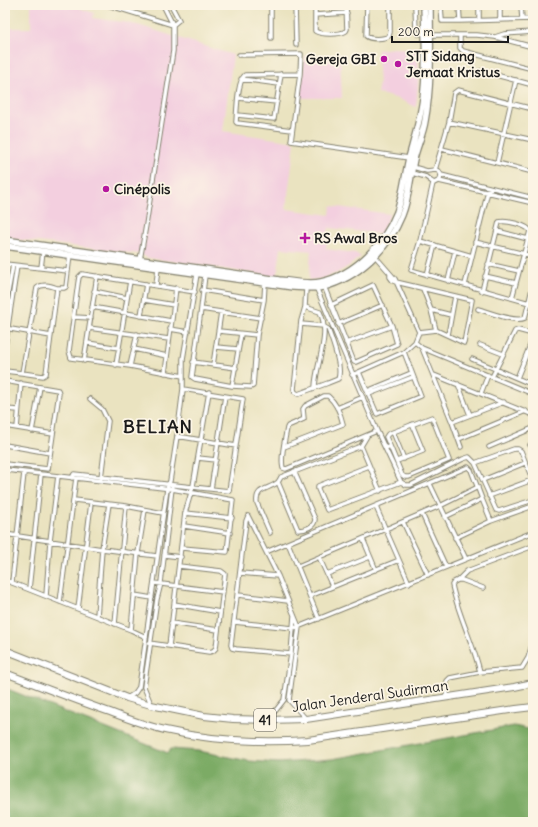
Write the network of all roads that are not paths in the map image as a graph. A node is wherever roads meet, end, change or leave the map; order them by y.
1 (110, 5) edge
2 (163, 5) edge
3 (171, 5) edge
4 (271, 5) edge
5 (295, 5) edge
6 (315, 5) edge
7 (346, 5) edge
8 (367, 5) edge
9 (390, 5) edge
10 (415, 5) edge
11 (424, 5) edge
12 (430, 5) edge
13 (441, 5) edge
14 (459, 5) edge
15 (479, 5) edge
16 (500, 5) edge
17 (521, 5) edge
18 (347, 13) junction
19 (315, 15) junction
20 (522, 19) junction
21 (533, 19) edge
22 (479, 20) junction
23 (500, 20) junction
24 (460, 21) junction
25 (173, 25) junction
26 (533, 32) edge
27 (427, 34) junction
28 (460, 35) junction
29 (495, 37) junction
30 (271, 38) dead end
31 (296, 45) dead end
32 (533, 47) edge
33 (239, 55) dead end
34 (533, 69) edge
35 (481, 71) dead end
36 (281, 74) junction
37 (300, 74) junction
38 (241, 79) junction
39 (516, 80) junction
40 (279, 84) junction
41 (533, 85) edge
42 (238, 98) junction
43 (277, 102) junction
44 (510, 103) junction
45 (533, 109) edge
46 (237, 114) junction
47 (449, 122) junction
48 (292, 130) junction
49 (504, 133) junction
50 (533, 140) edge
51 (442, 149) junction
52 (409, 158) junction
53 (497, 164) junction
54 (412, 170) junction
55 (435, 170) junction
56 (533, 172) edge
57 (441, 175) junction
58 (439, 181) junction
59 (433, 183) junction
60 (489, 187) junction
61 (488, 192) junction
62 (533, 198) edge
63 (403, 200) junction
64 (533, 203) edge
65 (497, 231) junction
66 (528, 239) junction
67 (5, 240) edge
68 (420, 241) junction
69 (475, 242) junction
70 (435, 245) junction
71 (5, 246) edge
72 (493, 246) junction
73 (43, 251) junction
74 (455, 251) junction
75 (524, 253) junction
76 (70, 255) junction
77 (374, 256) junction
78 (472, 256) junction
79 (533, 256) edge
80 (140, 260) junction
81 (5, 264) edge
82 (488, 264) junction
83 (15, 265) junction
84 (41, 268) junction
85 (158, 268) junction
86 (68, 272) junction
87 (519, 272) junction
88 (197, 274) junction
89 (222, 274) junction
90 (204, 275) junction
91 (427, 275) junction
92 (97, 276) junction
93 (485, 276) junction
94 (130, 281) junction
95 (396, 282) junction
96 (448, 282) junction
97 (265, 283) junction
98 (516, 283) junction
99 (146, 284) junction
100 (156, 285) junction
101 (465, 285) junction
102 (533, 285) edge
103 (324, 286) junction
104 (316, 287) junction
105 (57, 288) junction
106 (176, 288) junction
107 (306, 288) junction
108 (423, 289) junction
109 (202, 290) junction
110 (94, 291) junction
111 (482, 291) junction
112 (194, 292) junction
113 (455, 296) junction
114 (127, 298) junction
115 (512, 298) junction
116 (6, 299) edge
117 (12, 300) junction
118 (144, 300) junction
119 (264, 300) junction
120 (528, 302) junction
121 (533, 304) edge
122 (174, 305) junction
123 (331, 305) junction
124 (383, 305) junction
125 (305, 307) junction
126 (5, 308) edge
127 (92, 308) junction
128 (201, 309) junction
129 (478, 309) dead end
130 (431, 310) junction
131 (221, 312) junction
132 (125, 313) junction
133 (451, 315) junction
134 (142, 316) junction
135 (74, 317) junction
136 (91, 318) junction
137 (260, 318) junction
138 (171, 321) junction
139 (301, 324) junction
140 (338, 324) junction
141 (323, 326) junction
142 (392, 326) junction
143 (7, 328) edge
144 (89, 328) junction
145 (170, 329) junction
146 (436, 330) junction
147 (29, 332) junction
148 (122, 332) junction
149 (188, 332) junction
150 (219, 332) junction
151 (419, 332) junction
152 (137, 334) junction
153 (241, 334) junction
154 (533, 334) edge
155 (257, 335) junction
156 (448, 335) junction
157 (51, 336) junction
158 (533, 338) edge
159 (169, 339) junction
160 (416, 342) junction
161 (88, 343) junction
162 (346, 343) junction
163 (480, 345) dead end
164 (5, 346) edge
165 (216, 347) junction
166 (119, 348) junction
167 (422, 348) junction
168 (134, 349) junction
169 (238, 349) junction
170 (404, 352) junction
171 (503, 354) junction
172 (167, 356) junction
173 (472, 359) dead end
174 (84, 361) junction
175 (193, 362) junction
176 (116, 365) junction
177 (213, 365) junction
178 (130, 366) junction
179 (236, 368) junction
180 (5, 370) edge
181 (496, 370) junction
182 (359, 372) junction
183 (22, 373) junction
184 (165, 373) junction
185 (352, 375) junction
186 (412, 375) junction
187 (434, 375) junction
188 (183, 376) junction
189 (490, 376) junction
190 (517, 378) junction
191 (5, 381) edge
192 (21, 383) junction
193 (458, 384) junction
194 (533, 385) edge
195 (232, 386) junction
196 (40, 387) junction
197 (315, 387) junction
198 (183, 389) junction
199 (209, 392) junction
200 (368, 392) junction
201 (481, 393) junction
202 (533, 394) edge
203 (225, 396) junction
204 (362, 397) junction
205 (90, 399) dead end
206 (504, 402) junction
207 (337, 408) junction
208 (5, 409) edge
209 (18, 410) junction
210 (526, 412) junction
211 (470, 415) junction
212 (533, 415) edge
213 (452, 422) junction
214 (412, 424) junction
215 (5, 426) edge
216 (17, 428) junction
217 (533, 428) edge
218 (32, 431) junction
219 (377, 431) junction
220 (393, 432) junction
221 (53, 434) junction
222 (368, 435) junction
223 (177, 436) junction
224 (201, 440) junction
225 (459, 440) junction
226 (218, 443) junction
227 (5, 445) edge
228 (236, 446) junction
229 (361, 446) junction
230 (284, 447) junction
231 (388, 447) junction
232 (461, 447) dead end
233 (488, 447) dead end
234 (50, 453) junction
235 (198, 458) junction
236 (404, 459) junction
237 (216, 460) junction
238 (397, 461) junction
239 (475, 463) junction
240 (525, 463) junction
241 (6, 464) edge
242 (369, 466) junction
243 (294, 471) junction
244 (5, 472) edge
245 (24, 473) junction
246 (41, 474) junction
247 (58, 476) junction
248 (101, 476) junction
249 (74, 478) junction
250 (483, 480) junction
251 (533, 480) edge
252 (100, 481) junction
253 (278, 482) junction
254 (401, 482) junction
255 (170, 483) junction
256 (430, 484) junction
257 (193, 486) junction
258 (478, 487) junction
259 (167, 489) junction
260 (172, 489) junction
261 (211, 489) junction
262 (380, 491) junction
263 (190, 492) junction
264 (490, 496) junction
265 (482, 499) junction
266 (74, 500) junction
267 (533, 500) edge
268 (90, 503) junction
269 (109, 504) junction
270 (126, 506) junction
271 (440, 506) junction
272 (533, 506) edge
273 (376, 507) junction
274 (145, 510) junction
275 (163, 513) junction
276 (186, 513) junction
277 (422, 514) junction
278 (445, 517) junction
279 (232, 518) junction
280 (491, 521) junction
281 (403, 522) junction
282 (184, 526) junction
283 (386, 529) junction
284 (533, 532) edge
285 (230, 533) junction
286 (270, 533) dead end
287 (5, 534) edge
288 (16, 535) junction
289 (33, 538) junction
290 (455, 538) junction
291 (363, 539) junction
292 (50, 541) junction
293 (288, 543) junction
294 (67, 544) junction
295 (533, 546) edge
296 (85, 547) junction
297 (182, 548) junction
298 (102, 550) junction
299 (121, 551) junction
300 (266, 552) junction
301 (138, 553) junction
302 (164, 555) junction
303 (157, 556) junction
304 (180, 557) junction
305 (319, 557) junction
306 (370, 557) junction
307 (466, 559) junction
308 (399, 560) junction
309 (179, 566) junction
310 (298, 566) junction
311 (446, 567) junction
312 (376, 570) junction
313 (240, 573) junction
314 (327, 574) junction
315 (428, 575) junction
316 (278, 576) junction
317 (5, 580) edge
318 (458, 580) junction
319 (12, 582) junction
320 (154, 583) junction
321 (160, 583) junction
322 (409, 583) junction
323 (176, 585) junction
324 (332, 586) junction
325 (483, 588) dead end
326 (29, 589) junction
327 (223, 592) junction
328 (134, 595) junction
329 (238, 595) junction
330 (46, 596) junction
331 (310, 596) junction
332 (152, 598) junction
333 (288, 601) junction
334 (60, 602) junction
335 (174, 604) junction
336 (78, 609) junction
337 (220, 612) junction
338 (97, 616) junction
339 (294, 616) junction
340 (319, 619) junction
341 (234, 622) junction
342 (171, 623) junction
343 (115, 624) junction
344 (299, 627) junction
345 (293, 628) junction
346 (131, 630) junction
347 (218, 630) junction
348 (146, 637) junction
349 (533, 642) edge
350 (148, 643) junction
351 (169, 646) junction
352 (5, 650) edge
353 (292, 654) junction
354 (480, 672) junction
355 (5, 673) edge
356 (533, 683) edge
357 (140, 687) junction
358 (144, 688) junction
359 (128, 698) junction
360 (447, 698) junction
361 (151, 705) junction
362 (533, 707) edge
363 (306, 719) junction
364 (268, 720) junction

1 - 25 street
2 - 25 street
3 - 25 street
4 - 30 street
5 - 31 street
6 - 19 street
7 - 18 street
8 - 9 street
10 - 27 street
11 - 27 main road
12 - 27 main road
13 - 24 street
14 - 24 street
15 - 22 street
16 - 23 street
17 - 20 street
18 - 19 street
18 - 19 street
20 - 21 street
20 - 23 street
22 - 23 street
22 - 24 street
25 - 80 street
26 - 29 street
27 - 28 street
27 - 52 main road
27 - 54 main road
28 - 29 street
28 - 34 street
29 - 32 street
33 - 37 street
35 - 39 street
36 - 37 street
36 - 38 street
36 - 40 street
37 - 48 street
38 - 40 street
38 - 42 street
39 - 41 street
39 - 44 street
40 - 43 street
42 - 43 street
42 - 46 street
43 - 46 street
44 - 45 street
44 - 47 street
44 - 49 street
46 - 48 street
47 - 49 street
47 - 51 street
48 - 52 street
49 - 50 street
49 - 53 street
51 - 53 street
51 - 55 street
52 - 63 main road
53 - 56 street
54 - 55 street
54 - 59 street
54 - 63 main road
55 - 57 street
57 - 58 street
57 - 60 street
58 - 59 street
58 - 61 street
59 - 68 street
60 - 61 street
60 - 62 street
61 - 64 street
61 - 69 street
63 - 77 main road
63 - 89 main road
65 - 66 street
65 - 66 street
65 - 72 street
66 - 75 street
67 - 80 main road
68 - 70 street
68 - 91 street
69 - 72 street
69 - 78 street
70 - 74 street
70 - 91 street
71 - 73 main road
72 - 75 street
72 - 82 street
73 - 76 main road
73 - 84 street
74 - 78 street
74 - 96 street
75 - 79 street
75 - 87 street
76 - 85 main road
76 - 86 street
77 - 95 street
77 - 103 main road
78 - 101 street
80 - 89 main road
81 - 83 street
82 - 87 street
82 - 93 street
83 - 84 street
83 - 116 street
83 - 117 street
84 - 86 street
85 - 88 main road
85 - 100 street
86 - 105 street
87 - 98 street
88 - 90 main road
88 - 112 street
89 - 90 main road
89 - 97 main road
90 - 109 street
91 - 96 street
92 - 94 street
92 - 110 street
92 - 135 street
93 - 98 street
93 - 111 street
94 - 99 street
94 - 114 street
95 - 108 street
95 - 151 street
96 - 101 street
97 - 107 main road
97 - 119 street
98 - 115 street
99 - 100 street
99 - 118 street
100 - 106 street
101 - 111 street
102 - 120 street
103 - 104 main road
103 - 123 street
104 - 107 main road
104 - 185 street
105 - 147 street
105 - 157 street
106 - 112 street
106 - 122 street
107 - 125 street
108 - 113 street
108 - 130 street
109 - 119 street
109 - 128 street
110 - 114 street
110 - 127 street
111 - 115 street
112 - 149 street
113 - 133 street
113 - 156 street
114 - 132 street
115 - 120 street
116 - 117 street
116 - 126 street
117 - 143 street
118 - 122 street
118 - 134 street
119 - 137 street
120 - 121 street
120 - 129 street
122 - 138 street
123 - 124 street
123 - 140 street
124 - 140 street
124 - 142 street
125 - 139 street
125 - 141 street
127 - 132 street
127 - 136 street
128 - 131 street
128 - 175 street
130 - 133 street
130 - 146 street
131 - 137 street
131 - 150 street
132 - 134 street
132 - 148 street
133 - 156 street
134 - 138 street
135 - 136 street
135 - 174 street
136 - 144 street
137 - 155 street
138 - 145 street
139 - 141 street
139 - 197 street
140 - 162 street
141 - 197 street
141 - 197 street
142 - 162 street
142 - 162 street
143 - 147 street
143 - 164 street
144 - 148 street
144 - 161 street
145 - 149 street
145 - 159 street
146 - 151 street
146 - 156 street
147 - 157 street
147 - 183 street
148 - 152 street
148 - 166 street
149 - 188 street
150 - 153 street
150 - 165 street
151 - 160 street
152 - 159 street
152 - 168 street
153 - 155 street
153 - 169 street
154 - 171 street
155 - 195 street
157 - 183 street
158 - 190 street
159 - 172 street
160 - 167 street
160 - 170 street
161 - 166 street
161 - 174 street
163 - 171 street
165 - 169 street
165 - 177 street
166 - 176 street
167 - 187 street
167 - 189 street
168 - 172 street
168 - 178 street
169 - 179 street
170 - 182 street
170 - 186 street
171 - 181 street
172 - 184 street
173 - 181 street
174 - 176 street
175 - 177 street
175 - 195 street
176 - 178 street
177 - 179 street
178 - 184 street
179 - 195 street
180 - 183 street
181 - 189 street
181 - 190 street
182 - 185 street
182 - 200 street
184 - 188 street
185 - 204 street
186 - 200 street
186 - 200 street
187 - 193 street
187 - 213 street
188 - 198 street
189 - 201 street
189 - 202 street
190 - 194 street
191 - 192 street
192 - 196 street
192 - 209 street
193 - 201 street
193 - 211 street
196 - 218 street
196 - 221 street
198 - 199 street
198 - 223 street
199 - 203 street
199 - 224 street
201 - 206 street
203 - 226 street
203 - 228 street
204 - 207 street
204 - 219 street
205 - 248 street
206 - 210 street
206 - 211 street
207 - 230 street
207 - 230 street
208 - 209 street
209 - 216 street
210 - 212 street
210 - 225 street
211 - 213 street
213 - 225 street
214 - 220 street
214 - 236 street
214 - 238 street
215 - 216 street
216 - 218 street
217 - 233 street
218 - 221 street
219 - 222 street
219 - 231 street
220 - 231 street
220 - 236 street
221 - 234 street
222 - 229 street
222 - 230 street
223 - 224 street
223 - 255 street
224 - 226 street
224 - 235 street
225 - 232 street
226 - 228 street
226 - 237 street
227 - 234 street
228 - 261 street
229 - 242 street
229 - 243 street
231 - 238 street
231 - 254 street
234 - 241 street
235 - 237 street
235 - 257 street
236 - 238 street
237 - 261 street
239 - 240 street
239 - 250 street
239 - 254 street
240 - 250 street
240 - 251 street
241 - 244 street
242 - 262 street
242 - 262 street
243 - 253 street
243 - 253 street
244 - 245 street
245 - 246 street
245 - 288 street
246 - 247 street
246 - 289 street
247 - 249 street
247 - 292 street
248 - 249 street
248 - 252 street
248 - 255 street
249 - 252 street
249 - 266 street
250 - 264 street
251 - 264 street
252 - 259 street
253 - 286 street
254 - 262 street
255 - 257 street
255 - 259 street
255 - 260 street
256 - 258 street
256 - 271 street
256 - 273 street
257 - 261 street
257 - 263 street
258 - 265 street
258 - 271 street
259 - 260 street
259 - 275 street
260 - 263 street
260 - 302 street
263 - 276 street
263 - 279 street
264 - 267 street
265 - 278 street
265 - 280 street
266 - 268 street
266 - 294 street
268 - 269 street
268 - 296 street
269 - 270 street
269 - 298 street
270 - 274 street
270 - 299 street
271 - 277 street
271 - 278 street
272 - 280 street
273 - 283 street
273 - 293 street
274 - 275 street
274 - 301 street
275 - 303 street
276 - 279 street
276 - 282 street
277 - 281 street
277 - 311 street
278 - 290 street
279 - 285 street
280 - 290 street
281 - 283 street
281 - 315 street
282 - 285 street
282 - 297 street
283 - 291 street
283 - 308 street
284 - 307 street
285 - 297 street
287 - 288 street
288 - 289 street
288 - 319 street
289 - 292 street
289 - 326 street
290 - 307 street
291 - 305 street
291 - 306 street
292 - 294 street
292 - 330 street
293 - 300 street
293 - 310 street
294 - 296 street
294 - 334 street
295 - 318 street
296 - 298 street
296 - 336 street
297 - 304 street
298 - 299 street
298 - 338 street
299 - 301 street
299 - 343 street
300 - 313 street
300 - 316 street
301 - 303 street
301 - 328 street
302 - 304 street
302 - 321 street
303 - 320 street
304 - 309 street
305 - 310 street
305 - 314 street
306 - 312 street
306 - 314 street
307 - 311 street
308 - 312 street
308 - 322 street
309 - 323 street
309 - 327 street
310 - 331 street
311 - 315 street
312 - 324 street
313 - 316 street
313 - 329 street
314 - 324 street
315 - 322 street
316 - 333 street
317 - 319 street
318 - 325 street
318 - 354 street
319 - 326 street
320 - 321 street
320 - 332 street
321 - 323 street
321 - 350 street
322 - 340 street
323 - 327 street
323 - 335 street
324 - 331 street
326 - 330 street
327 - 337 street
328 - 332 street
328 - 346 street
329 - 333 street
329 - 341 street
330 - 334 street
331 - 340 street
332 - 348 street
333 - 339 street
334 - 336 street
335 - 337 street
335 - 342 street
336 - 338 street
337 - 347 street
338 - 343 street
339 - 344 street
339 - 345 street
340 - 344 street
341 - 345 street
341 - 353 street
342 - 347 street
342 - 351 street
343 - 346 street
344 - 345 street
344 - 363 street
345 - 353 street
346 - 348 street
347 - 351 street
348 - 350 street
349 - 354 street
350 - 351 street
350 - 357 street
350 - 358 street
352 - 359 highway, Jalan Jenderal Sudirman / 41
353 - 364 street
354 - 360 street
355 - 362 highway, 41
356 - 360 highway, Jalan Jenderal Sudirman / 41
357 - 358 street
357 - 359 street
358 - 361 street
359 - 361 highway, Jalan Jenderal Sudirman / 41
360 - 363 highway, Jalan Jenderal Sudirman / 41
361 - 364 highway, Jalan Jenderal Sudirman / 41
363 - 364 highway, Jalan Jenderal Sudirman / 41

